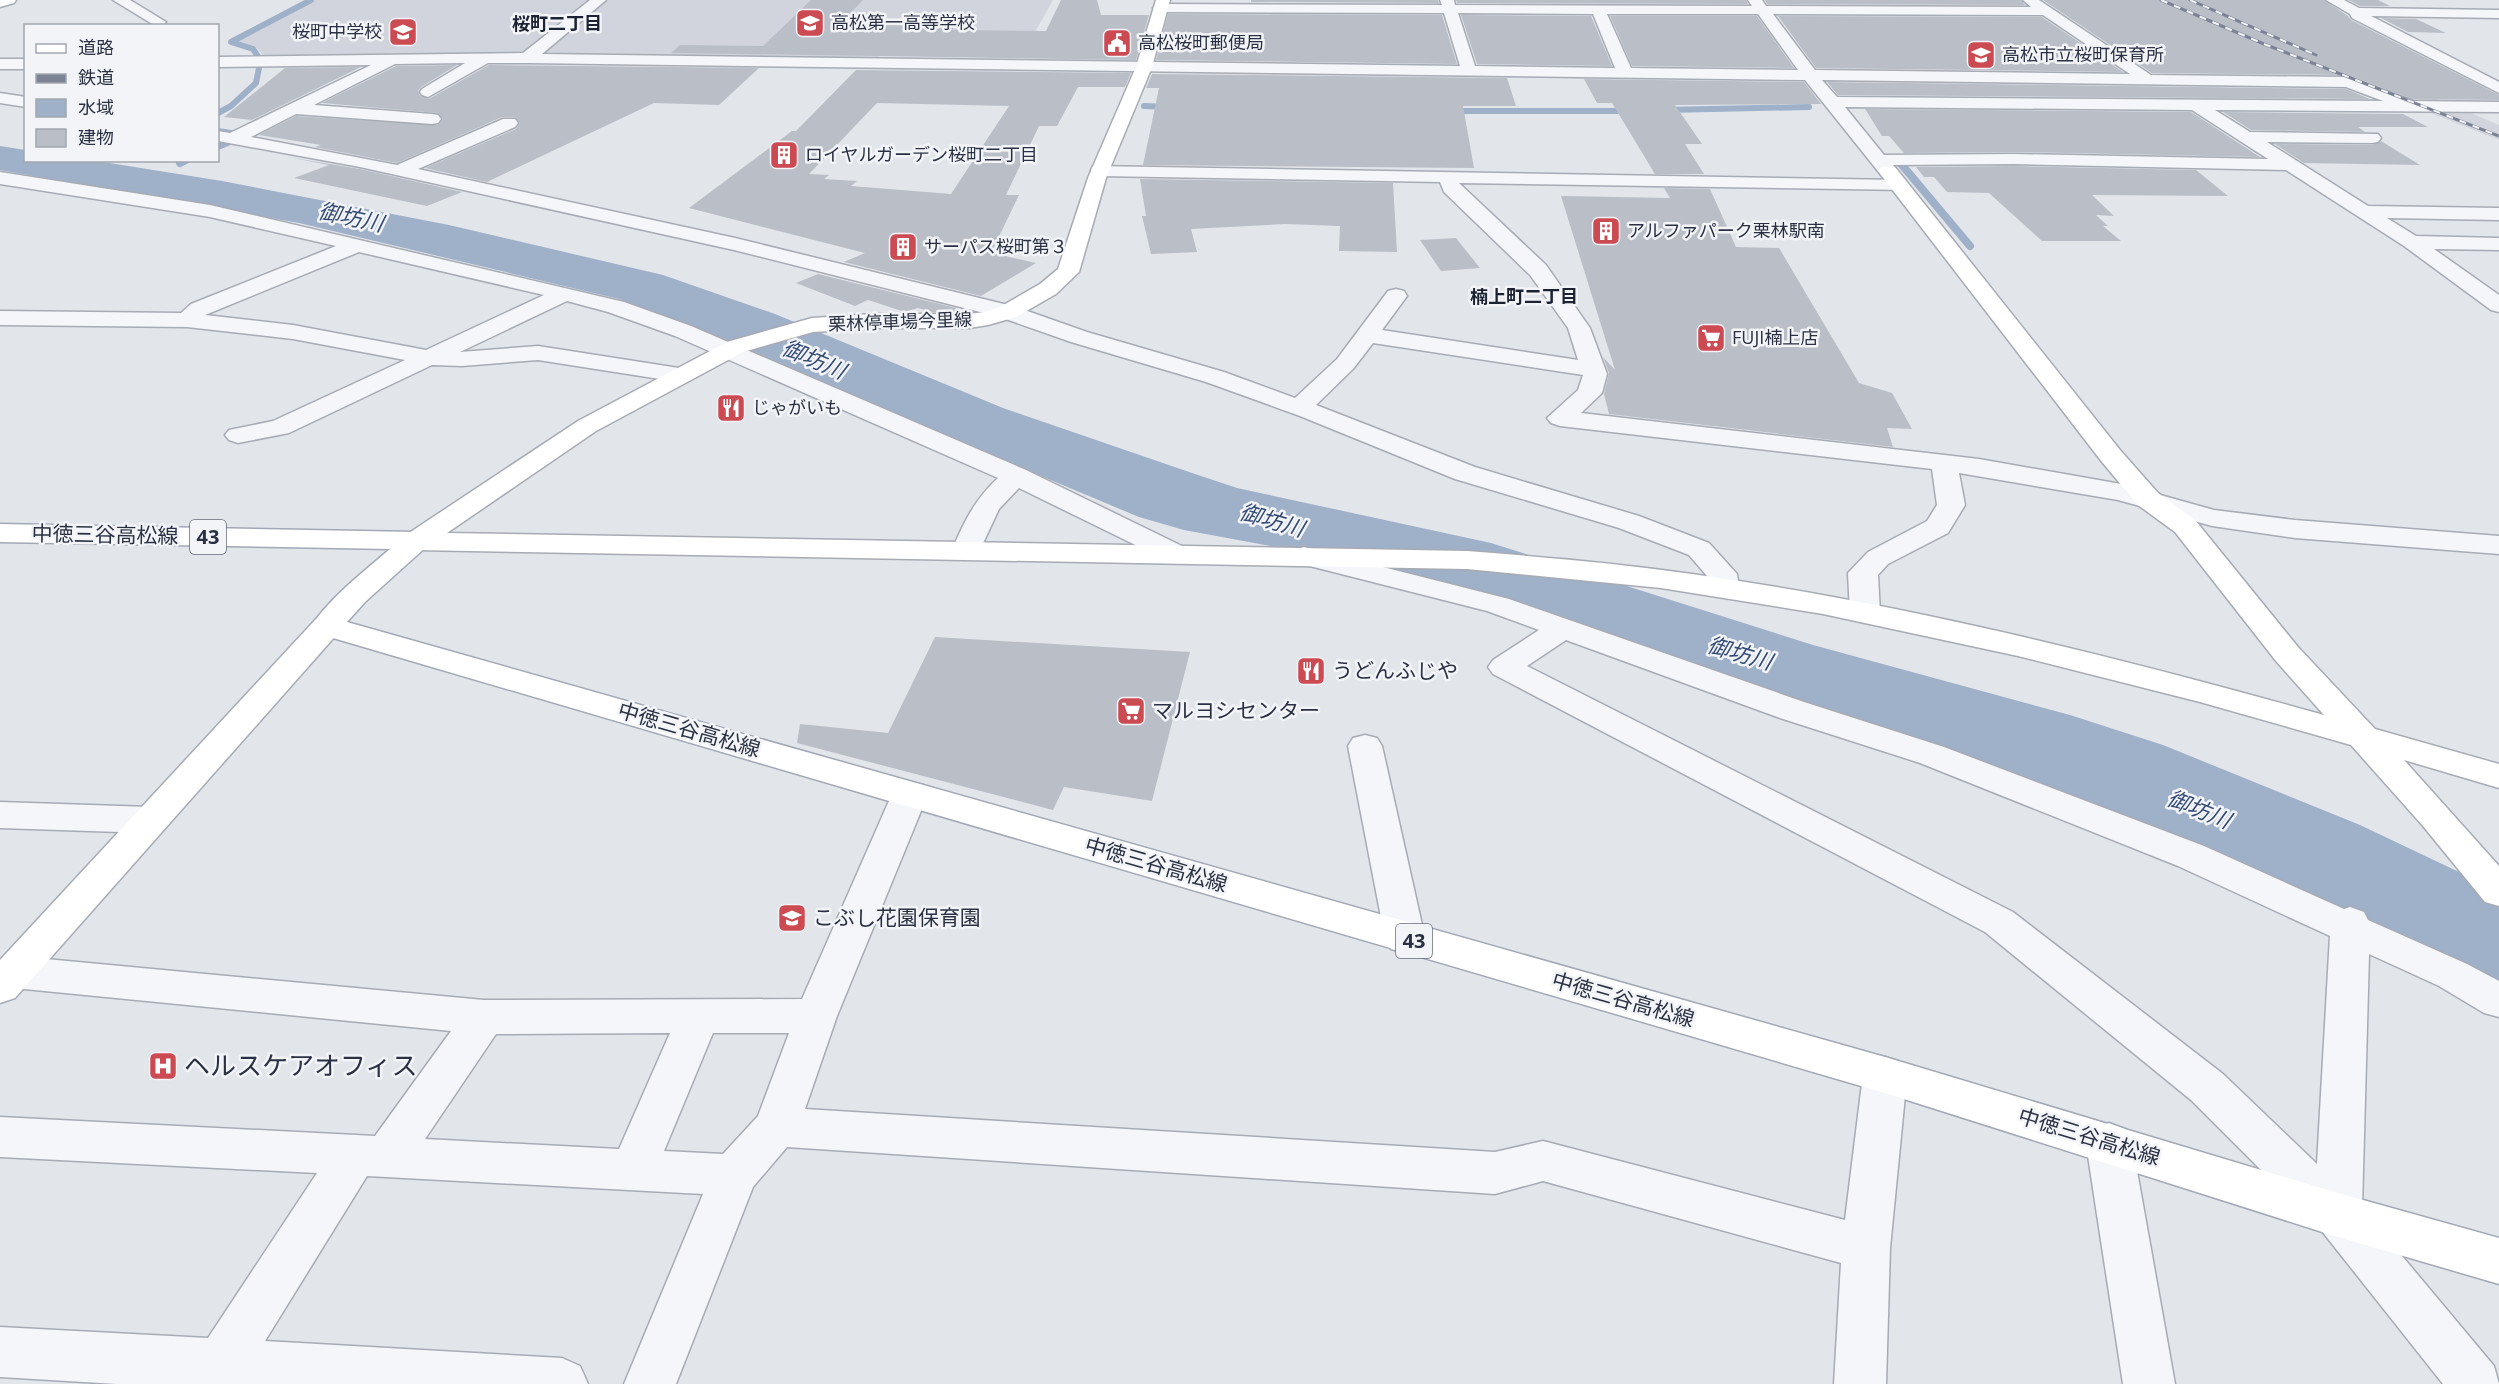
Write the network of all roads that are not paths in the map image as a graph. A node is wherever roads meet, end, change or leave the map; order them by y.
1 (9, 0) edge
2 (120, 0) edge
3 (599, 0) edge
4 (2030, 0) edge
5 (2333, 0) edge
6 (0, 3) edge
7 (1162, 4) edge
8 (1448, 5) edge
9 (1759, 5) edge
10 (1598, 10) junction
11 (2045, 11) junction
12 (2357, 12) junction
13 (2499, 14) edge
14 (159, 22) dead end
15 (237, 46) dead end
16 (486, 58) junction
17 (527, 58) junction
18 (396, 59) junction
19 (255, 61) junction
20 (219, 62) edge
21 (0, 64) edge
22 (24, 64) edge
23 (219, 66) edge
24 (1143, 67) junction
25 (1469, 71) junction
26 (1626, 72) junction
27 (0, 75) edge
28 (24, 75) edge
29 (1810, 75) junction
30 (2148, 80) junction
31 (2499, 88) edge
32 (428, 92) dead end
33 (0, 98) edge
34 (24, 102) edge
35 (1834, 102) junction
36 (2191, 105) junction
37 (2413, 107) junction
38 (2472, 107) junction
39 (2499, 107) edge
40 (295, 109) junction
41 (432, 119) dead end
42 (2499, 119) edge
43 (509, 123) dead end
44 (225, 137) edge
45 (2245, 137) junction
46 (2372, 138) dead end
47 (2288, 165) junction
48 (1100, 170) junction
49 (400, 171) junction
50 (1889, 172) junction
51 (1447, 177) junction
52 (0, 178) edge
53 (2364, 213) junction
54 (2499, 214) edge
55 (2411, 242) junction
56 (2499, 244) edge
57 (358, 245) junction
58 (562, 295) junction
59 (1396, 296) dead end
60 (2499, 305) edge
61 (1008, 312) junction
62 (0, 318) edge
63 (188, 320) junction
64 (1366, 335) junction
65 (731, 349) junction
66 (431, 357) junction
67 (1594, 370) junction
68 (679, 375) junction
69 (1300, 407) junction
70 (238, 435) dead end
71 (1944, 463) junction
72 (1016, 476) junction
73 (2148, 499) junction
74 (0, 533) edge
75 (416, 541) junction
76 (2499, 545) edge
77 (967, 550) junction
78 (1174, 553) junction
79 (1304, 556) junction
80 (1724, 587) junction
81 (1865, 613) junction
82 (327, 626) junction
83 (1565, 627) junction
84 (2361, 736) junction
85 (1365, 746) dead end
86 (2499, 776) edge
87 (910, 794) junction
88 (0, 814) edge
89 (150, 819) junction
90 (2497, 890) edge
91 (2350, 925) junction
92 (1405, 938) junction
93 (7, 979) edge
94 (2499, 1000) edge
95 (699, 1015) junction
96 (816, 1016) junction
97 (484, 1017) junction
98 (1885, 1075) junction
99 (776, 1126) junction
100 (0, 1137) edge
101 (2109, 1143) junction
102 (370, 1156) junction
103 (633, 1170) junction
104 (734, 1175) junction
105 (2338, 1215) junction
106 (1866, 1248) junction
107 (2499, 1261) edge
108 (0, 1352) edge
109 (215, 1374) edge
110 (562, 1384) edge
111 (650, 1384) edge
112 (1860, 1384) edge
113 (2149, 1384) edge
114 (2476, 1384) edge

1 - 6 main road
2 - 14 street
3 - 17 street
4 - 11 street
5 - 12 street
7 - 8 street
7 - 24 main road, 栗林停車場今里線
8 - 10 street
8 - 25 street
9 - 10 street
9 - 11 street
9 - 29 street
10 - 26 street
11 - 30 street
12 - 13 street
12 - 31 street
15 - 19 street
16 - 17 street
16 - 18 street
16 - 32 street
17 - 24 street
18 - 19 street
18 - 40 street
19 - 20 street
19 - 23 street
21 - 22 street
24 - 25 street
24 - 48 main road, 栗林停車場今里線
25 - 26 street
26 - 29 street
27 - 28 street
29 - 30 street
29 - 35 street
30 - 36 street
30 - 37 street
33 - 34 street
35 - 36 street
35 - 50 street
36 - 37 street
36 - 45 street
37 - 38 street
38 - 39 street
38 - 42 street
40 - 41 street
40 - 44 street
43 - 49 street
44 - 49 street
45 - 46 street
45 - 47 street
47 - 50 street
47 - 53 street
48 - 51 street
48 - 61 main road, 栗林停車場今里線
49 - 61 street
50 - 51 street
50 - 73 main road
51 - 67 street
52 - 57 street
53 - 54 street
53 - 55 street
55 - 56 street
55 - 60 street
57 - 58 street
57 - 63 street
58 - 65 street
58 - 66 street
59 - 64 street
61 - 65 main road, 栗林停車場今里線
61 - 69 street
62 - 63 street
63 - 66 street
64 - 67 street
64 - 69 street
65 - 68 main road, 栗林停車場今里線
65 - 72 street
66 - 68 street
66 - 70 street
67 - 71 street
68 - 75 main road, 栗林停車場今里線
69 - 80 street
71 - 73 street
71 - 81 street
72 - 77 street
72 - 78 street
73 - 76 street
73 - 84 main road
74 - 75 main road, 中徳三谷高松線 / 43
75 - 77 main road, 中徳三谷高松線
75 - 82 main road
77 - 78 main road, 中徳三谷高松線
78 - 79 main road, 中徳三谷高松線
79 - 80 main road, 中徳三谷高松線
79 - 83 street
80 - 81 main road, 中徳三谷高松線
81 - 84 main road, 中徳三谷高松線
82 - 87 main road, 中徳三谷高松線 / 43
82 - 89 main road
83 - 91 street
83 - 105 street
84 - 86 main road, 中徳三谷高松線
84 - 90 main road
85 - 92 street
87 - 92 main road, 中徳三谷高松線 / 43
87 - 96 street
88 - 89 street
89 - 93 main road
91 - 94 street
91 - 105 street
92 - 98 main road, 中徳三谷高松線 / 43
93 - 97 street
95 - 96 street
95 - 97 street
95 - 103 street
96 - 99 street
97 - 102 street
98 - 101 main road, 中徳三谷高松線 / 43
98 - 106 street
99 - 104 street
99 - 106 street
100 - 102 street
101 - 105 main road, 中徳三谷高松線 / 43
101 - 113 street
102 - 103 street
102 - 109 street
103 - 104 street
104 - 111 street
105 - 107 main road, 中徳三谷高松線 / 43
105 - 114 street
106 - 112 street
108 - 109 street
109 - 110 street

